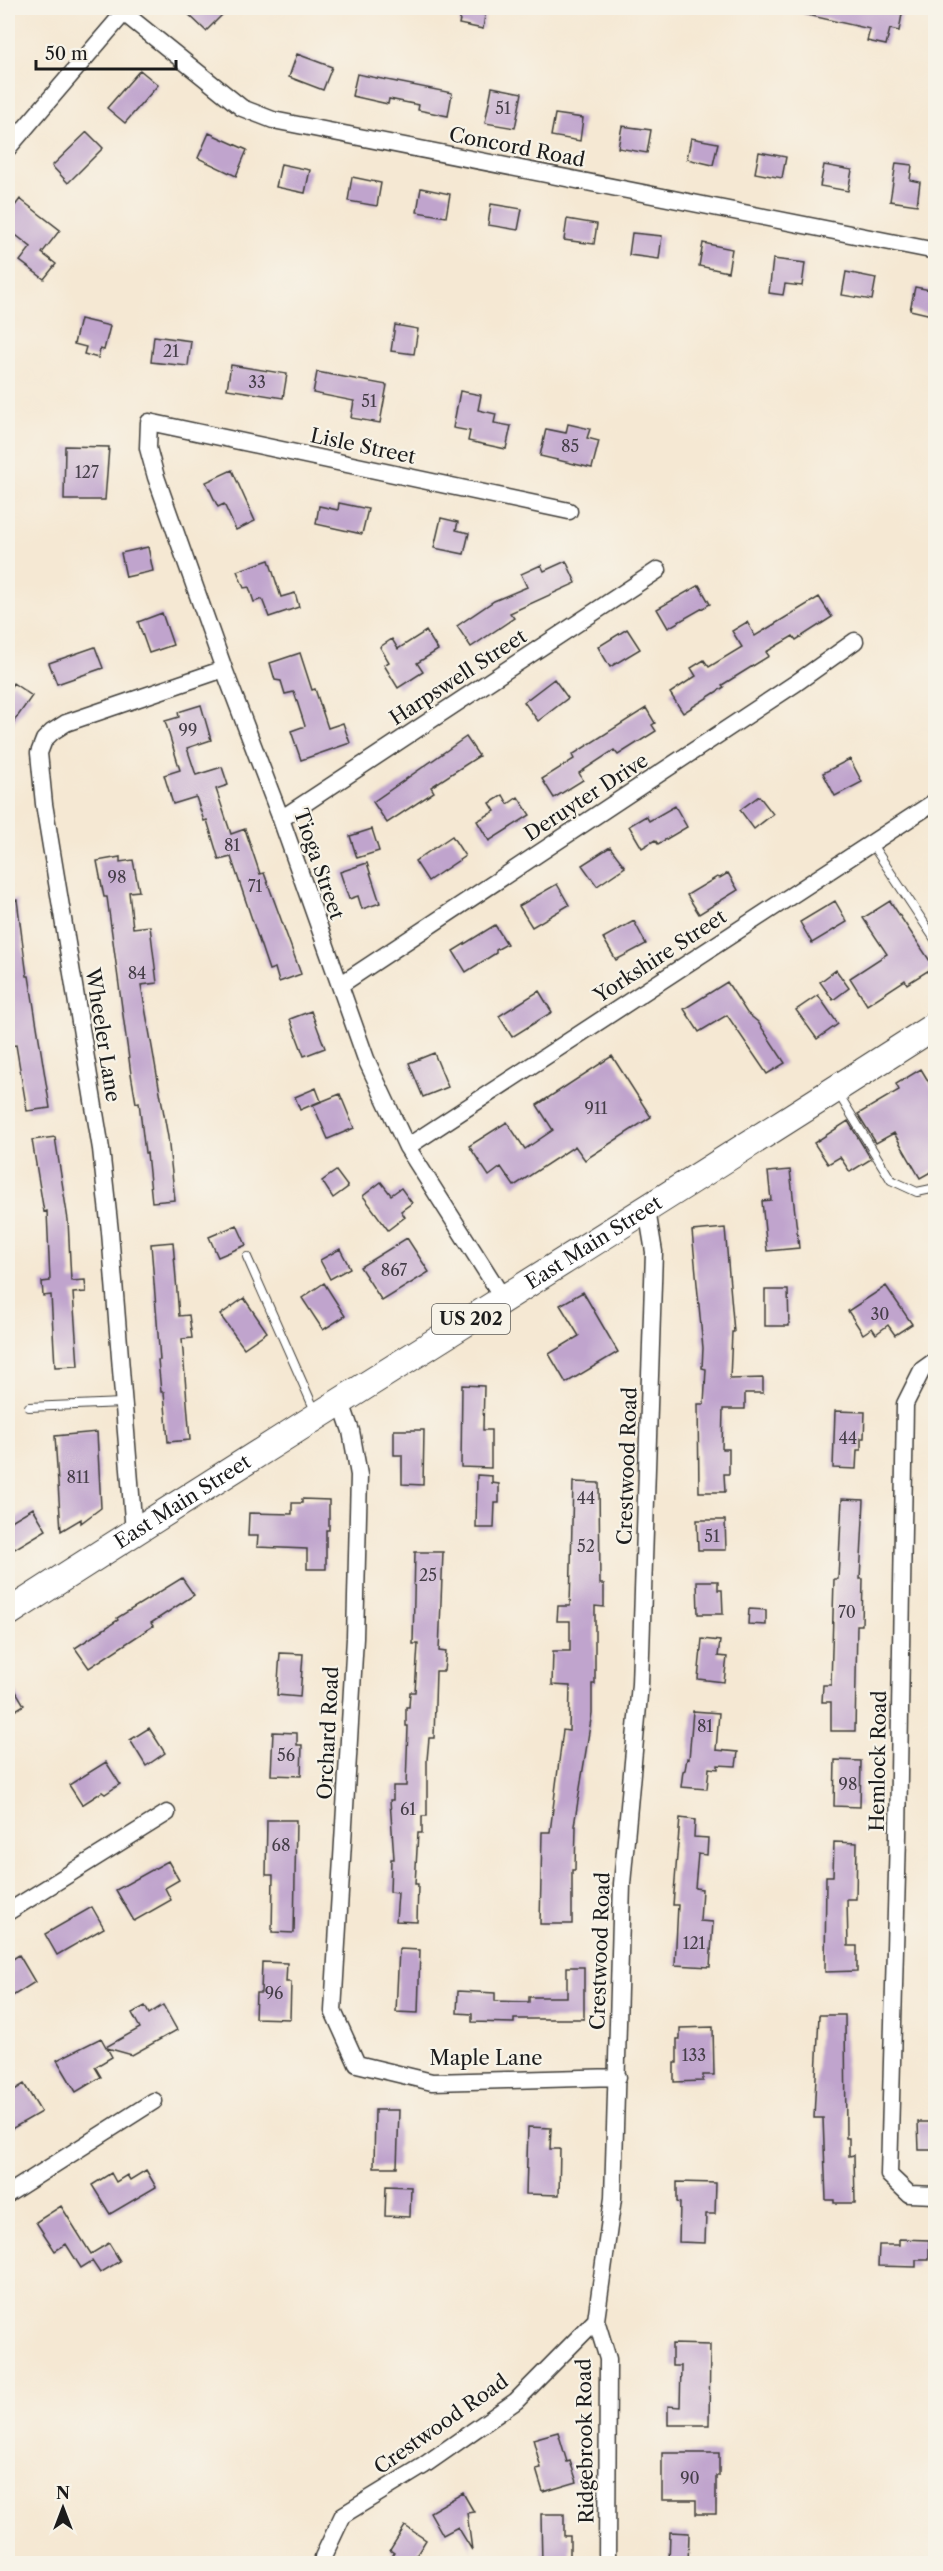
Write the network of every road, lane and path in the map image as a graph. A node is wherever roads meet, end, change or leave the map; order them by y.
1 (126, 10) edge
2 (8, 148) edge
3 (936, 251) edge
4 (149, 422) joint
5 (569, 511) dead end
6 (658, 570) dead end
7 (855, 641) dead end
8 (224, 669) junction
9 (936, 801) edge
10 (281, 819) junction
11 (871, 843) junction
12 (936, 941) edge
13 (340, 985) junction
14 (936, 1025) edge
15 (836, 1089) junction
16 (407, 1147) junction
17 (936, 1188) edge
18 (647, 1210) junction
19 (247, 1257) dead end
20 (503, 1298) junction
21 (936, 1360) edge
22 (341, 1402) junction
23 (122, 1403) junction
24 (29, 1407) dead end
25 (317, 1417) junction
26 (134, 1532) junction
27 (8, 1613) edge
28 (167, 1813) dead end
29 (8, 1912) edge
30 (357, 2064) joint
31 (618, 2078) junction
32 (154, 2101) dead end
33 (8, 2193) edge
34 (936, 2195) edge
35 (596, 2320) junction
36 (323, 2564) edge
37 (608, 2564) edge

1 - 2 street
1 - 3 street, Concord Road
4 - 5 street, Lisle Street
4 - 8 street, Tioga Street
6 - 10 street, Harpswell Street
7 - 13 street, Deruyter Drive
8 - 10 street, Tioga Street
8 - 23 street, Wheeler Lane
9 - 11 street, Yorkshire Street
10 - 13 street, Tioga Street
11 - 12 lane
11 - 16 street, Yorkshire Street
13 - 16 street, Tioga Street
14 - 15 highway, East Main Street / US 202
15 - 17 lane
15 - 18 highway, East Main Street / US 202
16 - 20 street, Tioga Street
18 - 20 highway, East Main Street / US 202
18 - 31 street, Crestwood Road
19 - 25 lane
20 - 22 highway, East Main Street / US 202
21 - 34 street, Hemlock Road
22 - 25 highway, East Main Street / US 202
22 - 30 street, Orchard Road
23 - 24 lane
23 - 26 street, Wheeler Lane
25 - 26 highway, East Main Street / US 202
26 - 27 highway, East Main Street / US 202
28 - 29 street
30 - 31 street, Maple Lane
31 - 35 street, Crestwood Road
32 - 33 street
35 - 36 street, Crestwood Road
35 - 37 street, Ridgebrook Road

